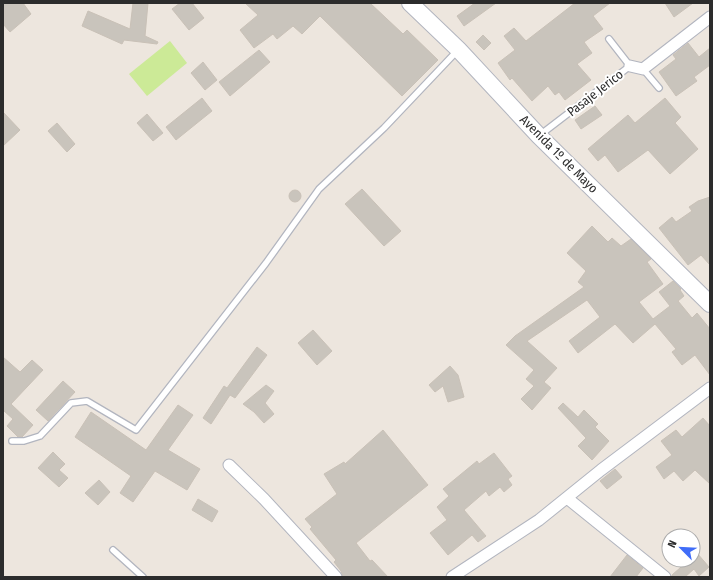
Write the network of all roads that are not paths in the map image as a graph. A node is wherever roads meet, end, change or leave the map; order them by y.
1 (410, 3) edge
2 (710, 17) edge
3 (609, 39) dead end
4 (458, 49) junction
5 (630, 66) junction
6 (643, 69) junction
7 (659, 88) dead end
8 (539, 136) junction
9 (710, 304) edge
10 (710, 388) edge
11 (12, 441) dead end
12 (229, 465) dead end
13 (567, 498) junction
14 (113, 550) dead end
15 (143, 577) edge
16 (336, 577) edge
17 (452, 577) edge
18 (665, 577) edge

1 - 4 main road, Avenida 1º de Mayo
2 - 6 street
3 - 5 lane
4 - 8 main road, Avenida 1º de Mayo
4 - 11 lane
5 - 6 street, Pasaje Jerico
5 - 8 lane, Pasaje Jerico
6 - 7 lane
8 - 9 main road, Avenida 1º de Mayo
10 - 13 street
12 - 16 street
13 - 17 street
13 - 18 street
14 - 15 lane

